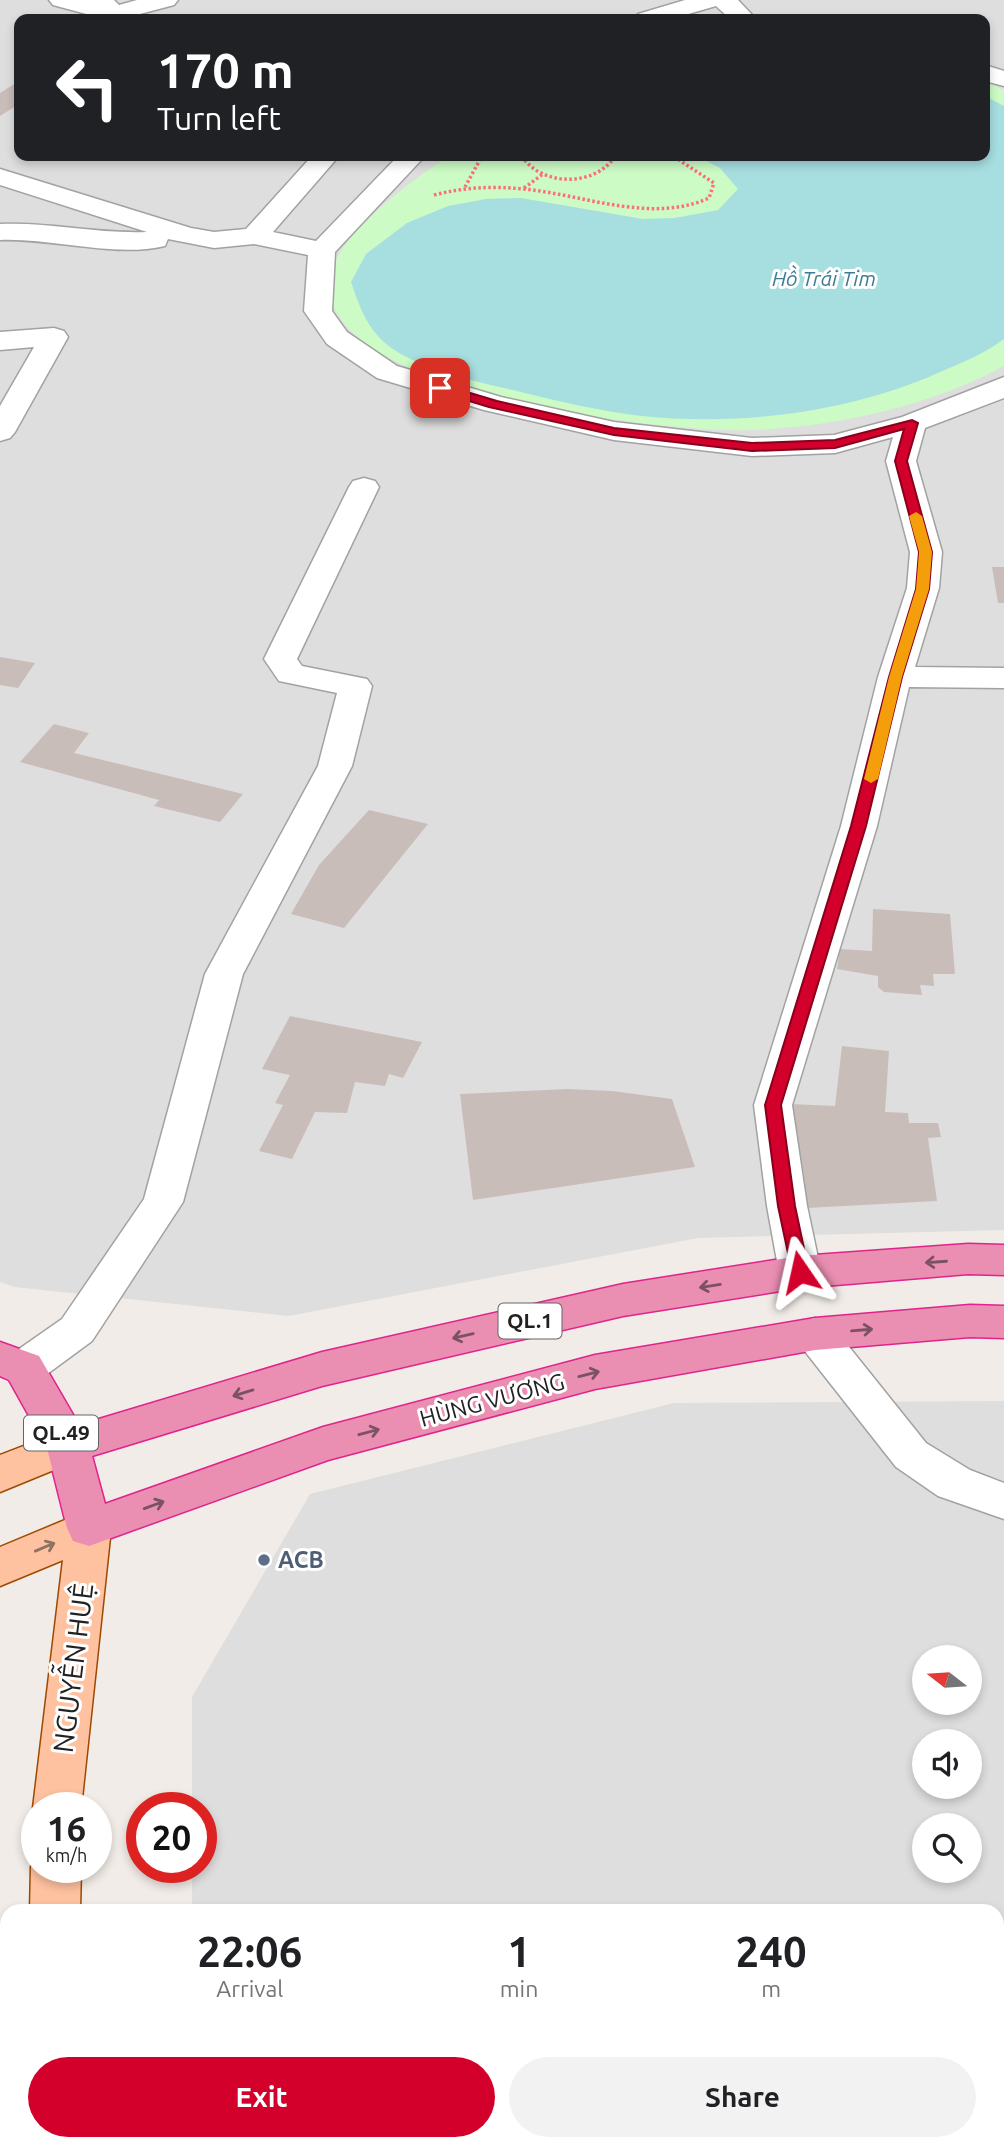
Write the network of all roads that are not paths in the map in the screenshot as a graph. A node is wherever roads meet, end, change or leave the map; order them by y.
1 (61, 0) edge
2 (166, 0) edge
3 (710, 0) edge
4 (724, 0) edge
5 (116, 11) edge
6 (663, 14) edge
7 (739, 14) edge
8 (322, 161) edge
9 (407, 161) edge
10 (0, 177) edge
11 (0, 232) edge
12 (187, 236) junction
13 (254, 236) junction
14 (322, 250) junction
15 (0, 341) edge
16 (1004, 386) edge
17 (912, 423) junction
18 (0, 432) edge
19 (364, 487) dead end
20 (895, 677) junction
21 (1004, 678) edge
22 (1004, 1260) edge
23 (800, 1272) junction
24 (1004, 1322) edge
25 (815, 1334) junction
26 (12, 1364) edge
27 (68, 1446) junction
28 (0, 1474) edge
29 (1004, 1501) edge
30 (89, 1528) junction
31 (0, 1567) edge
32 (59, 1792) edge
33 (56, 1883) edge
34 (55, 1904) edge

1 - 5 street
2 - 5 street
3 - 6 street
4 - 7 street
8 - 13 street
9 - 14 street
10 - 12 street
11 - 12 street
12 - 13 street
13 - 14 street
14 - 17 street
15 - 18 street
16 - 17 street
17 - 20 street
19 - 26 street
20 - 21 street
20 - 23 street
22 -> 23 highway, QL.1
23 -> 27 highway, QL.1
25 -> 24 highway, HÙNG VƯƠNG
25 - 29 street
30 -> 25 highway, HÙNG VƯƠNG
26 - 27 highway, QL.49
27 - 28 main road, QL.1
27 - 30 highway, QL.49
31 -> 30 main road, HÙNG VƯƠNG
30 - 32 main road, NGUYỄN HUỆ
33 - 34 main road

